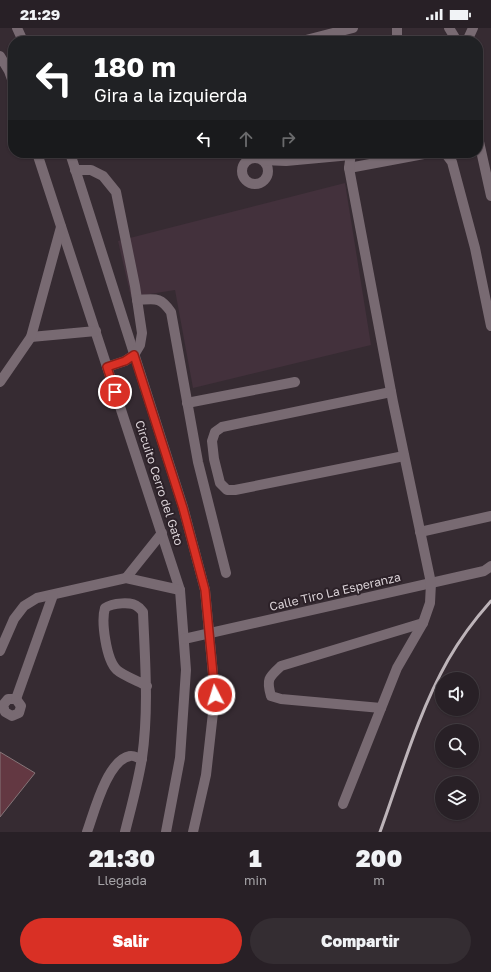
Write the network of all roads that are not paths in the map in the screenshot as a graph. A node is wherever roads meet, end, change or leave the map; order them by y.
1 (353, 28) edge
2 (322, 36) edge
3 (0, 56) edge
4 (8, 69) edge
5 (39, 158) edge
6 (71, 158) edge
7 (314, 158) edge
8 (350, 158) edge
9 (403, 158) edge
10 (449, 158) edge
11 (483, 158) edge
12 (263, 160) junction
13 (286, 161) junction
14 (349, 168) junction
15 (75, 170) junction
16 (268, 171) junction
17 (491, 196) edge
18 (61, 227) junction
19 (137, 300) junction
20 (491, 326) edge
21 (96, 331) junction
22 (31, 337) junction
23 (134, 355) junction
24 (107, 367) junction
25 (0, 382) edge
26 (296, 382) dead end
27 (391, 392) junction
28 (187, 403) junction
29 (404, 456) junction
30 (214, 459) junction
31 (198, 462) junction
32 (491, 516) edge
33 (420, 532) junction
34 (162, 533) junction
35 (491, 566) edge
36 (226, 573) dead end
37 (126, 578) junction
38 (431, 583) junction
39 (180, 590) junction
40 (53, 595) junction
41 (423, 622) junction
42 (209, 634) junction
43 (184, 639) junction
44 (0, 651) edge
45 (147, 686) junction
46 (16, 699) dead end
47 (381, 708) junction
48 (142, 759) junction
49 (344, 804) dead end
50 (87, 832) edge
51 (125, 832) edge
52 (166, 832) edge
53 (193, 832) edge

1 - 2 street
3 - 4 street
5 - 18 street, Circuito Cerro del Gato
6 - 15 street, Circuito Cerro del Gato
7 - 13 street
8 - 14 street
9 - 14 street
10 - 20 street
11 - 17 street
12 - 13 street
12 - 16 street
12 - 16 street
13 - 16 street
14 - 27 street
15 - 19 street
15 - 23 street, Circuito Cerro del Gato
18 - 21 street, Circuito Cerro del Gato
18 - 22 street
19 - 23 street
19 - 28 street
21 - 22 street
21 - 24 street, Circuito Cerro del Gato
22 - 25 street
23 - 24 street
23 - 42 street, Circuito Cerro del Gato
24 - 34 street, Circuito Cerro del Gato
26 - 28 street
27 - 29 street
27 - 30 street
28 - 31 street
29 - 30 street
29 - 33 street
30 - 31 street
31 - 36 street
32 - 33 street
33 - 38 street
34 - 37 street
34 - 39 street, Circuito Cerro del Gato
35 - 38 street, Calle Tiro La Esperanza
37 - 39 street
37 - 40 street
38 - 41 street
38 - 42 street, Calle Tiro La Esperanza
39 - 43 street, Circuito Cerro del Gato
40 - 44 street
40 - 46 street
41 - 47 street
41 - 47 street
42 - 43 street, Calle Tiro La Esperanza
42 - 53 street, Circuito Cerro del Gato
43 - 52 street, Circuito Cerro del Gato
45 - 45 street
45 - 48 street
47 - 49 street
48 - 50 street
48 - 51 street

